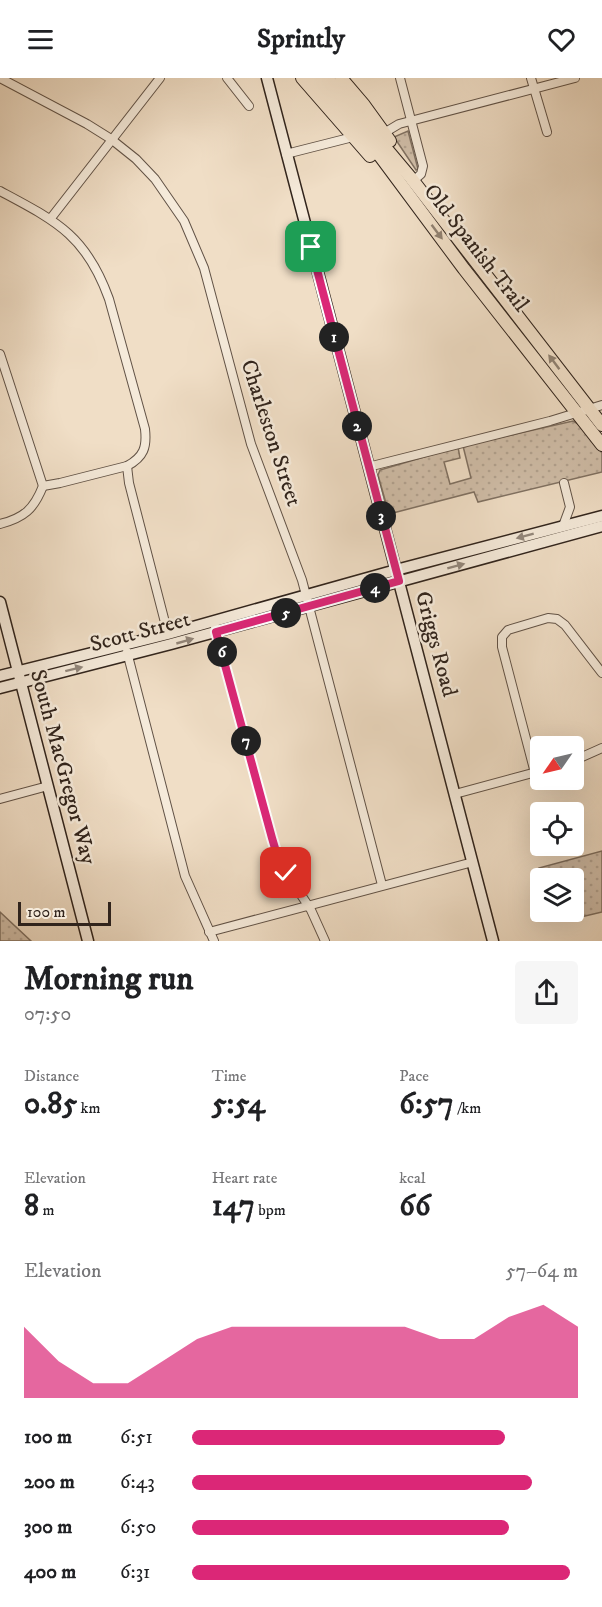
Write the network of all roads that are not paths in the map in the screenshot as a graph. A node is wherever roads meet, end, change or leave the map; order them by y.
1 (0, 78) edge
2 (160, 78) edge
3 (227, 78) edge
4 (267, 78) edge
5 (302, 78) edge
6 (314, 78) edge
7 (327, 78) edge
8 (341, 78) edge
9 (400, 78) edge
10 (531, 78) edge
11 (575, 78) edge
12 (534, 88) junction
13 (249, 106) dead end
14 (412, 121) junction
15 (547, 132) dead end
16 (384, 133) junction
17 (354, 137) junction
18 (111, 139) junction
19 (286, 154) junction
20 (407, 183) junction
21 (0, 190) edge
22 (51, 218) junction
23 (480, 268) junction
24 (470, 276) junction
25 (537, 339) junction
26 (525, 347) junction
27 (0, 354) edge
28 (596, 407) edge
29 (576, 412) junction
30 (602, 425) edge
31 (602, 446) edge
32 (128, 466) junction
33 (368, 466) junction
34 (564, 483) dead end
35 (43, 486) junction
36 (602, 516) edge
37 (0, 524) edge
38 (602, 526) edge
39 (564, 531) junction
40 (398, 575) junction
41 (306, 595) junction
42 (0, 602) edge
43 (308, 607) junction
44 (215, 626) junction
45 (168, 633) junction
46 (127, 650) junction
47 (602, 673) edge
48 (0, 676) edge
49 (19, 677) junction
50 (0, 688) edge
51 (530, 747) edge
52 (602, 748) edge
53 (584, 756) edge
54 (530, 774) edge
55 (48, 786) junction
56 (455, 794) junction
57 (0, 799) edge
58 (473, 862) junction
59 (382, 885) junction
60 (309, 905) junction
61 (209, 932) junction
62 (88, 941) edge
63 (214, 941) edge
64 (325, 941) edge
65 (494, 941) edge

1 - 18 street, Charleston Street
2 - 18 street
3 - 13 street
4 - 19 main road, Griggs Road
5 - 17 main road
6 - 20 main road, Old Spanish Trail
7 - 20 main road, Old Spanish Trail
8 - 16 main road
9 - 14 street
10 - 12 street
11 - 12 street
12 - 14 street
12 - 15 street
14 - 16 street
14 - 20 street
16 - 20 main road
17 - 19 street
17 - 20 main road
18 - 22 street
18 - 41 street, Charleston Street
19 - 33 main road, Griggs Road
20 - 23 main road, Old Spanish Trail
20 -> 24 main road, Old Spanish Trail
21 - 22 street
22 - 32 street
23 - 24 main road
23 - 25 main road, Old Spanish Trail
24 - 26 main road, Old Spanish Trail
25 - 26 main road
28 -> 25 main road, Old Spanish Trail
26 - 29 main road, Old Spanish Trail
27 - 35 street
28 - 29 street
28 - 30 main road, Old Spanish Trail
29 - 31 main road, Old Spanish Trail
29 - 33 street
32 - 35 street
32 - 45 street
33 - 40 main road, Griggs Road
34 - 39 street
35 - 37 street
36 - 39 main road, Scott Street
38 - 39 main road, Scott Street
39 - 40 main road, Scott Street
40 - 41 main road, Scott Street
40 - 43 main road, Scott Street
40 - 56 main road, Griggs Road
41 - 43 street, Charleston Street
41 - 44 main road, Scott Street
42 - 49 main road, South MacGregor Way
43 - 44 main road, Scott Street
43 - 59 street, Charleston Street
44 - 45 main road, Scott Street
46 -> 44 main road, Scott Street
44 - 60 street
45 - 46 main road, Scott Street
46 - 49 main road, Scott Street
46 - 61 street
47 - 51 street
48 - 49 main road, Scott Street
49 - 50 main road, Scott Street
49 - 55 main road, South MacGregor Way
52 - 53 street
54 - 56 street
55 - 57 street
55 - 62 main road, South MacGregor Way
56 - 58 main road, Griggs Road
58 - 59 street
58 - 65 main road, Griggs Road
59 - 60 street
60 - 61 street
60 - 64 street
61 - 63 street

